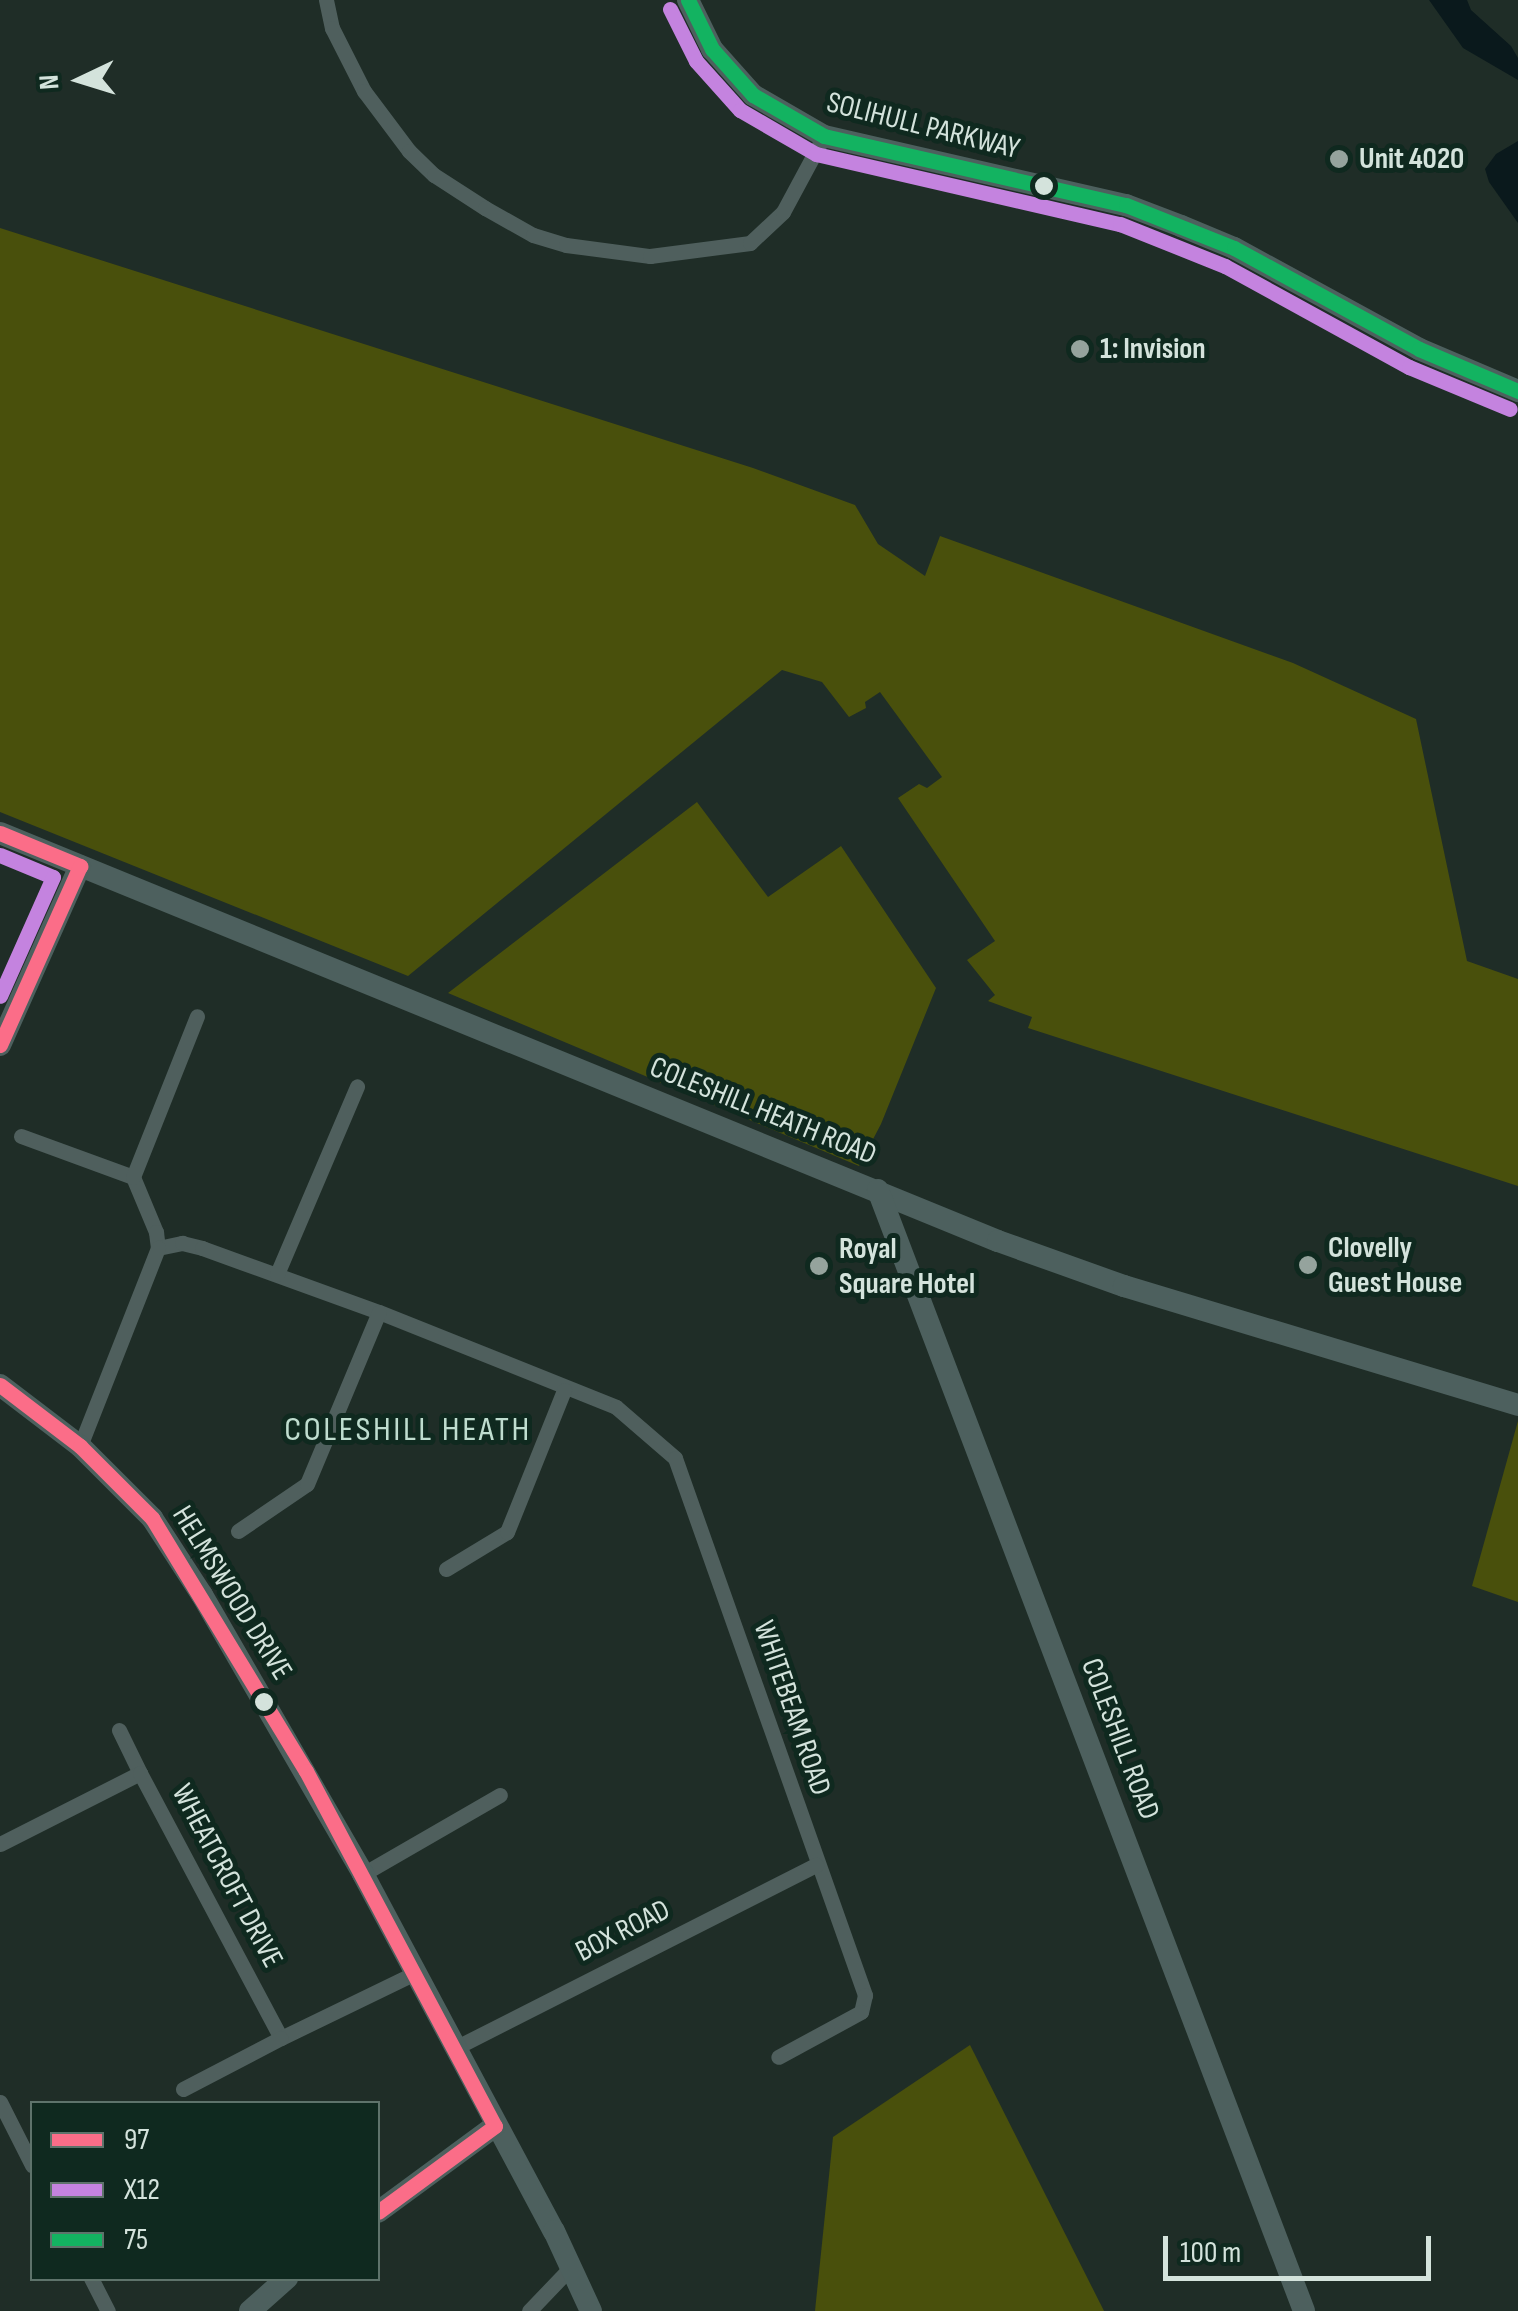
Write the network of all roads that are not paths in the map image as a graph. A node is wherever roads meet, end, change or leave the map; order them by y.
1 (326, 0) edge
2 (688, 0) edge
3 (824, 136) junction
4 (1518, 391) edge
5 (0, 833) edge
6 (80, 866) junction
7 (197, 1016) dead end
8 (0, 1044) edge
9 (358, 1086) dead end
10 (22, 1136) dead end
11 (133, 1177) junction
12 (878, 1190) junction
13 (158, 1248) junction
14 (276, 1274) junction
15 (379, 1312) junction
16 (0, 1385) edge
17 (564, 1390) junction
18 (1518, 1405) edge
19 (80, 1446) junction
20 (238, 1532) dead end
21 (446, 1568) dead end
22 (119, 1730) dead end
23 (140, 1773) junction
24 (500, 1795) dead end
25 (0, 1844) edge
26 (816, 1864) junction
27 (363, 1874) junction
28 (415, 1973) junction
29 (281, 2038) junction
30 (454, 2048) junction
31 (778, 2056) dead end
32 (183, 2089) dead end
33 (0, 2102) edge
34 (495, 2126) junction
35 (30, 2160) edge
36 (380, 2211) edge
37 (571, 2267) junction
38 (93, 2281) edge
39 (284, 2281) edge
40 (108, 2311) edge
41 (250, 2311) edge
42 (529, 2311) edge
43 (591, 2311) edge
44 (1304, 2311) edge

1 - 3 street
2 - 3 street, SOLIHULL PARKWAY
3 - 4 street, SOLIHULL PARKWAY
5 - 6 street, COLESHILL HEATH ROAD
6 - 8 street
6 - 12 street, COLESHILL HEATH ROAD
7 - 11 street
9 - 14 street
10 - 11 street
11 - 13 street
12 - 18 street, COLESHILL HEATH ROAD
12 - 44 street, COLESHILL ROAD
13 - 14 street, WHITEBEAM ROAD
13 - 19 street
14 - 15 street, WHITEBEAM ROAD
15 - 17 street, WHITEBEAM ROAD
15 - 20 street
16 - 19 street, HELMSWOOD DRIVE
17 - 21 street
17 - 26 street, WHITEBEAM ROAD
19 - 27 street, HELMSWOOD DRIVE
22 - 23 street
23 - 25 street, WHEATCROFT DRIVE
23 - 29 street, WHEATCROFT DRIVE
24 - 27 street
26 - 30 street, BOX ROAD
26 - 31 street, WHITEBEAM ROAD
27 - 28 street, HELMSWOOD DRIVE
28 - 29 street
28 - 30 street, HELMSWOOD DRIVE
29 - 32 street
30 - 34 street, HELMSWOOD DRIVE
33 - 35 street
34 - 36 street
34 - 37 street, HELMSWOOD DRIVE
37 - 42 street
37 - 43 street, HELMSWOOD DRIVE
38 - 40 street
39 - 41 street

